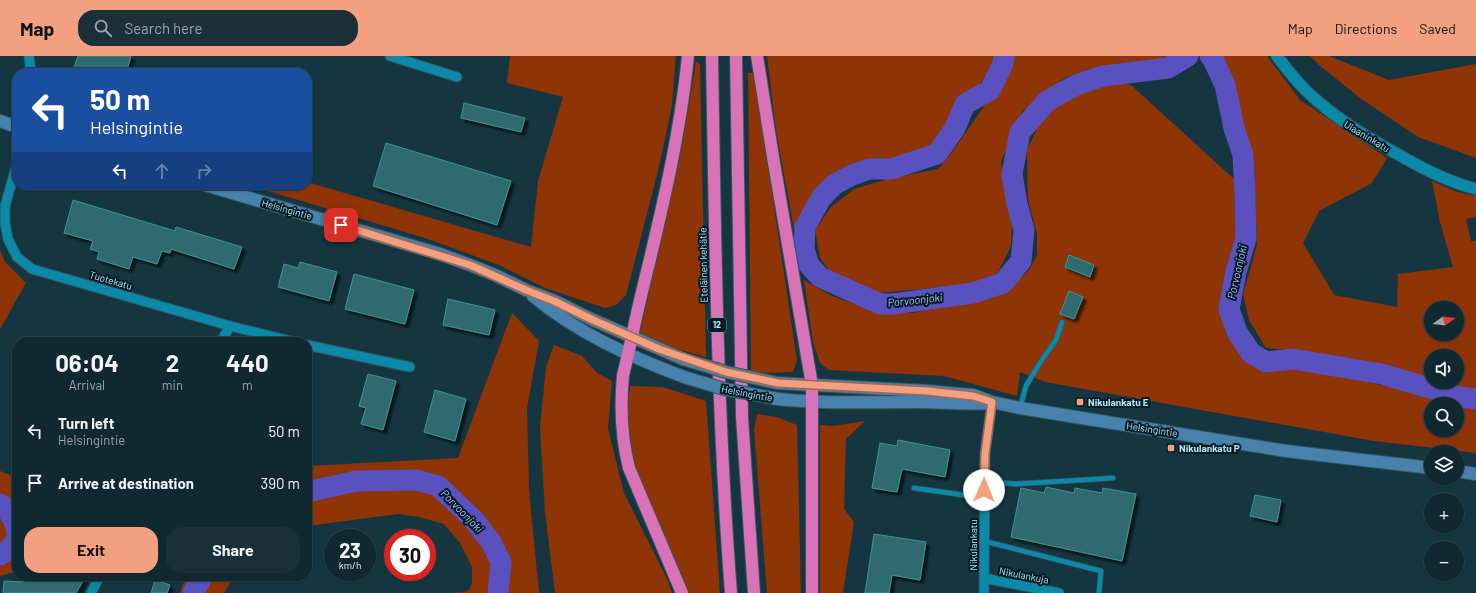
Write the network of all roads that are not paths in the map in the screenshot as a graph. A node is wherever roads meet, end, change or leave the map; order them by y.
1 (29, 56) edge
2 (390, 56) edge
3 (688, 56) edge
4 (712, 56) edge
5 (736, 56) edge
6 (757, 56) edge
7 (1277, 56) edge
8 (30, 68) edge
9 (457, 77) dead end
10 (0, 122) edge
11 (12, 126) edge
12 (12, 182) edge
13 (1476, 189) edge
14 (222, 190) edge
15 (526, 290) junction
16 (1062, 322) dead end
17 (230, 326) junction
18 (224, 337) edge
19 (275, 337) edge
20 (632, 338) junction
21 (312, 346) edge
22 (628, 354) junction
23 (410, 367) dead end
24 (812, 385) junction
25 (813, 402) junction
26 (992, 402) junction
27 (1020, 408) junction
28 (1424, 467) edge
29 (1464, 472) edge
30 (1476, 474) edge
31 (1113, 478) dead end
32 (984, 481) junction
33 (914, 488) dead end
34 (984, 498) junction
35 (984, 541) junction
36 (984, 578) junction
37 (97, 581) edge
38 (1041, 591) edge
39 (91, 593) edge
40 (682, 593) edge
41 (731, 593) edge
42 (754, 593) edge
43 (812, 593) edge
44 (984, 593) edge
45 (1059, 593) edge
46 (1099, 593) edge

1 - 8 street
2 - 9 street
3 - 20 highway
4 - 41 highway, Eteläinen kehätie / 12
5 - 42 highway, 12
6 - 24 highway
7 - 13 street, Ulaaninkatu
10 - 11 main road
12 - 17 street, Tuotekatu
14 - 15 main road, Helsingintie
15 - 20 main road, Helsingintie
15 - 22 main road, Helsingintie
16 - 27 lane
17 - 18 street
17 - 19 street, Tuotekatu
20 - 22 highway
20 - 24 main road, Helsingintie, bridge
21 - 23 street
22 - 25 main road, Helsingintie, bridge
22 - 40 highway
24 - 25 highway
24 - 26 main road, Helsingintie
25 - 26 main road, Helsingintie
25 - 43 highway
26 - 27 main road, Helsingintie
26 - 32 street, Nikulankatu
27 - 28 main road, Helsingintie
29 - 30 main road
31 - 32 lane
32 - 34 street, Nikulankatu
33 - 34 lane
34 - 35 street, Nikulankatu
35 - 36 street, Nikulankatu
35 - 46 lane
36 - 38 street, Nikulankuja
36 - 44 street, Nikulankatu
37 - 39 street
38 - 45 street, Nikulankuja

